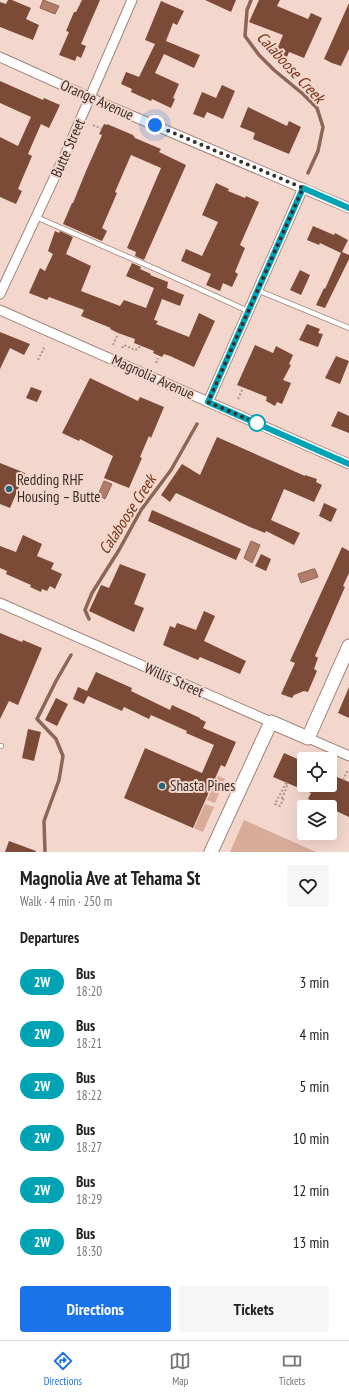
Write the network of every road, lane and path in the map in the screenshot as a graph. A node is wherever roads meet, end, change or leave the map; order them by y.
1 (132, 0) edge
2 (0, 57) edge
3 (90, 97) junction
4 (93, 125) dead end
5 (102, 129) dead end
6 (303, 188) junction
7 (349, 208) edge
8 (36, 217) junction
9 (257, 290) junction
10 (0, 294) edge
11 (0, 310) edge
12 (248, 311) junction
13 (349, 328) edge
14 (118, 334) dead end
15 (113, 345) dead end
16 (44, 346) dead end
17 (140, 346) dead end
18 (122, 348) dead end
19 (158, 358) dead end
20 (38, 360) dead end
21 (156, 363) dead end
22 (243, 388) dead end
23 (238, 399) dead end
24 (208, 402) junction
25 (349, 464) edge
26 (0, 603) edge
27 (349, 646) edge
28 (270, 722) junction
29 (308, 738) junction
30 (349, 756) edge
31 (348, 770) dead end
32 (343, 780) dead end
33 (284, 798) joint
34 (211, 852) edge

1 - 3 street, Butte Street
2 - 3 street, Orange Avenue
3 - 6 street, Orange Avenue
3 - 8 street, Butte Street
4 - 5 path
6 - 7 street, Orange Avenue
6 - 9 street
8 - 10 street, Butte Street
8 - 12 lane
9 - 12 street
9 - 13 lane
11 - 24 street, Magnolia Avenue
12 - 24 street
14 - 15 path
16 - 20 path
17 - 18 path
19 - 21 path
22 - 23 path
24 - 25 street, Magnolia Avenue
26 - 28 street, Willis Street
27 - 29 street
28 - 29 street, Willis Street
28 - 34 street
29 - 30 street, Willis Street
31 - 32 path
33 - 33 path

